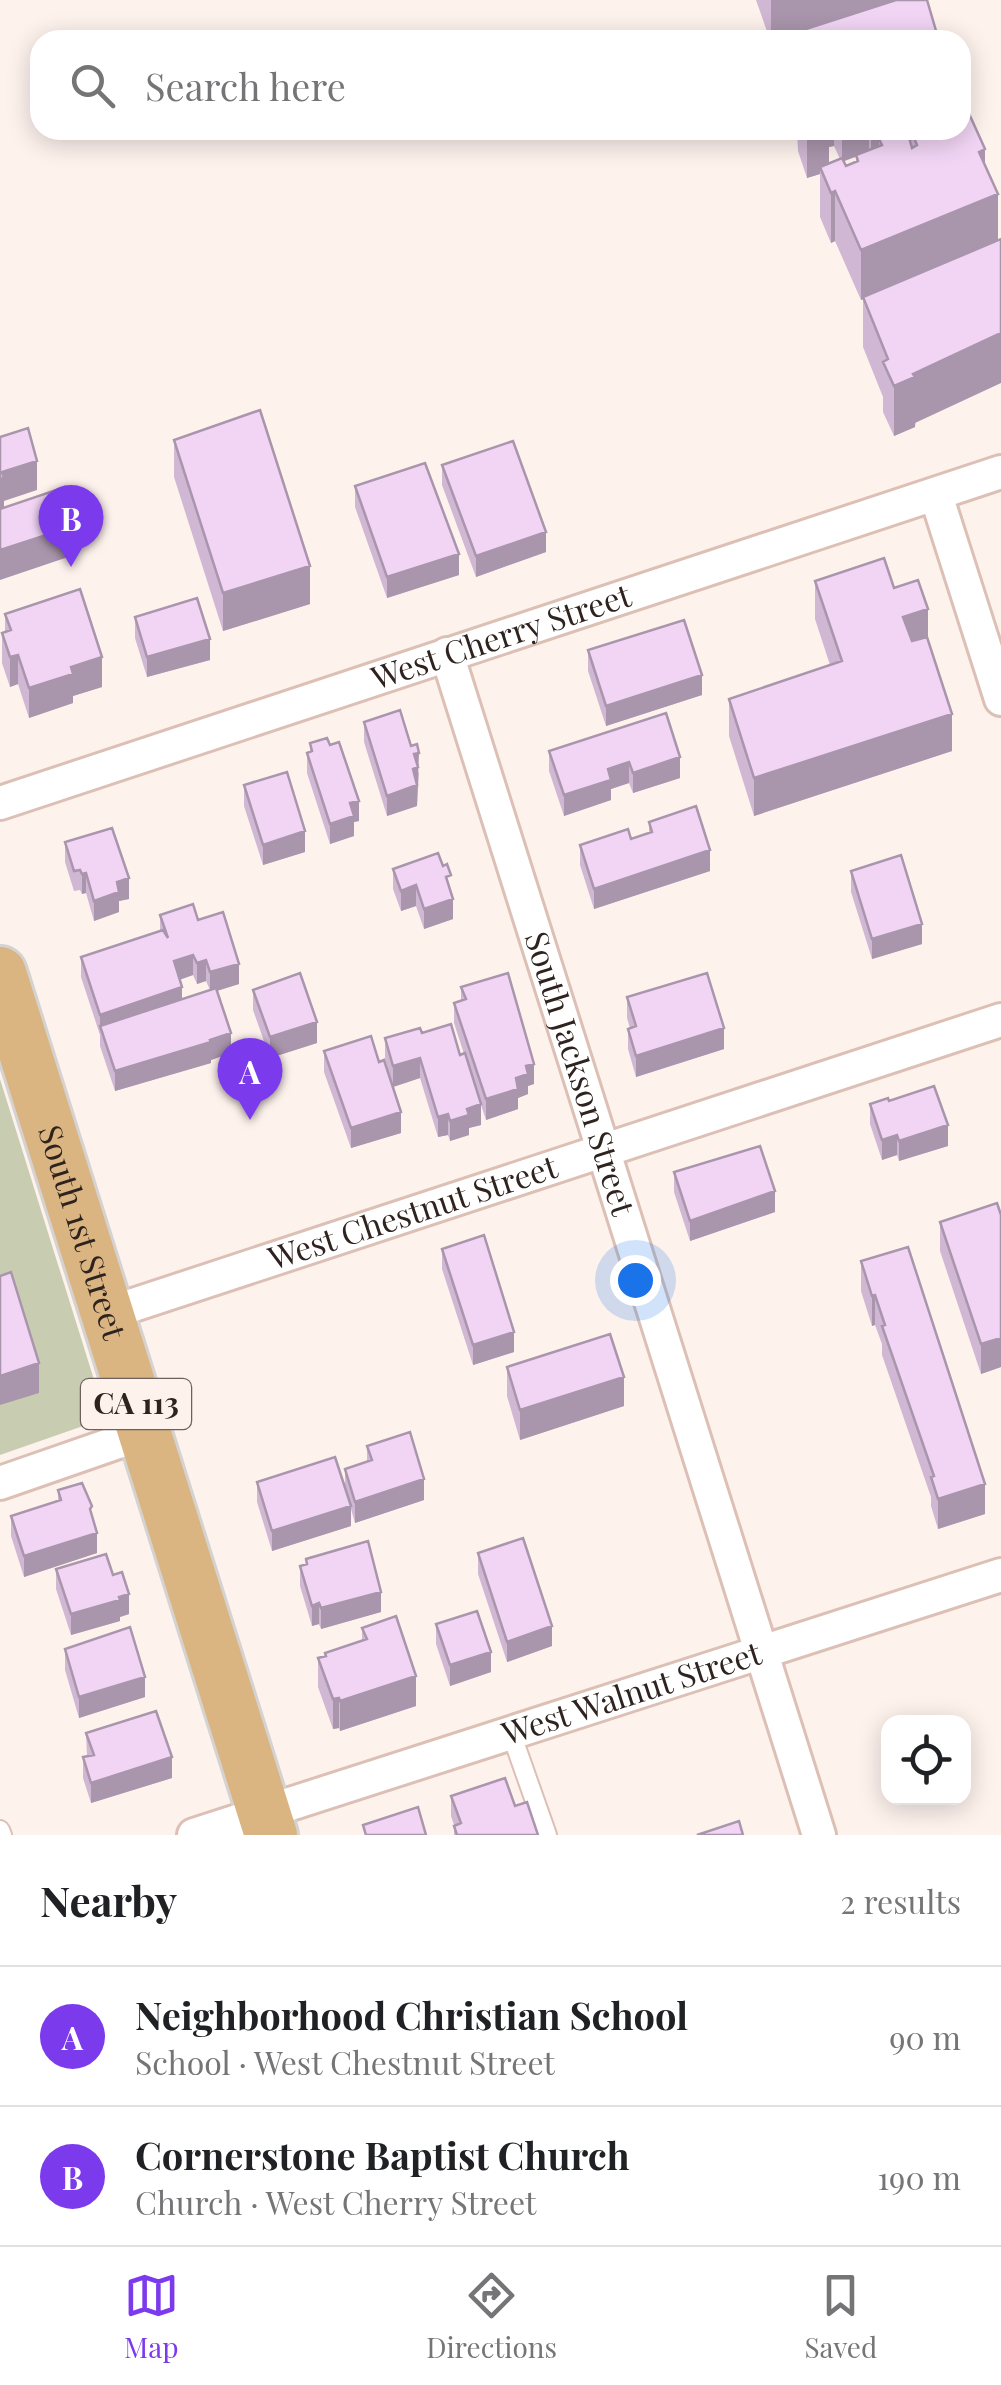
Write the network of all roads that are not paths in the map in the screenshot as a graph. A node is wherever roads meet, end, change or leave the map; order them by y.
1 (1001, 472) edge
2 (936, 495) junction
3 (447, 654) junction
4 (1001, 698) edge
5 (0, 803) edge
6 (0, 972) edge
7 (1001, 1020) edge
8 (602, 1151) junction
9 (109, 1312) junction
10 (144, 1433) junction
11 (0, 1483) edge
12 (1001, 1575) edge
13 (760, 1651) junction
14 (511, 1733) junction
15 (267, 1823) edge
16 (194, 1835) edge
17 (546, 1835) edge
18 (819, 1835) edge

1 - 2 street, West Cherry Street
2 - 3 street, West Cherry Street
2 - 4 street
3 - 5 street, West Cherry Street
3 - 8 street, South Jackson Street
6 - 9 main road, South 1st Street / CA 113
7 - 8 street, West Chestnut Street
8 - 9 street, West Chestnut Street
8 - 13 street, South Jackson Street
9 - 10 main road, South 1st Street / CA 113
10 - 11 street
10 - 15 main road, South 1st Street / CA 113
12 - 13 street, West Walnut Street
13 - 14 street, West Walnut Street
13 - 18 street, South Jackson Street
14 - 15 street, West Walnut Street
14 - 17 lane
15 - 16 street, West Walnut Street

